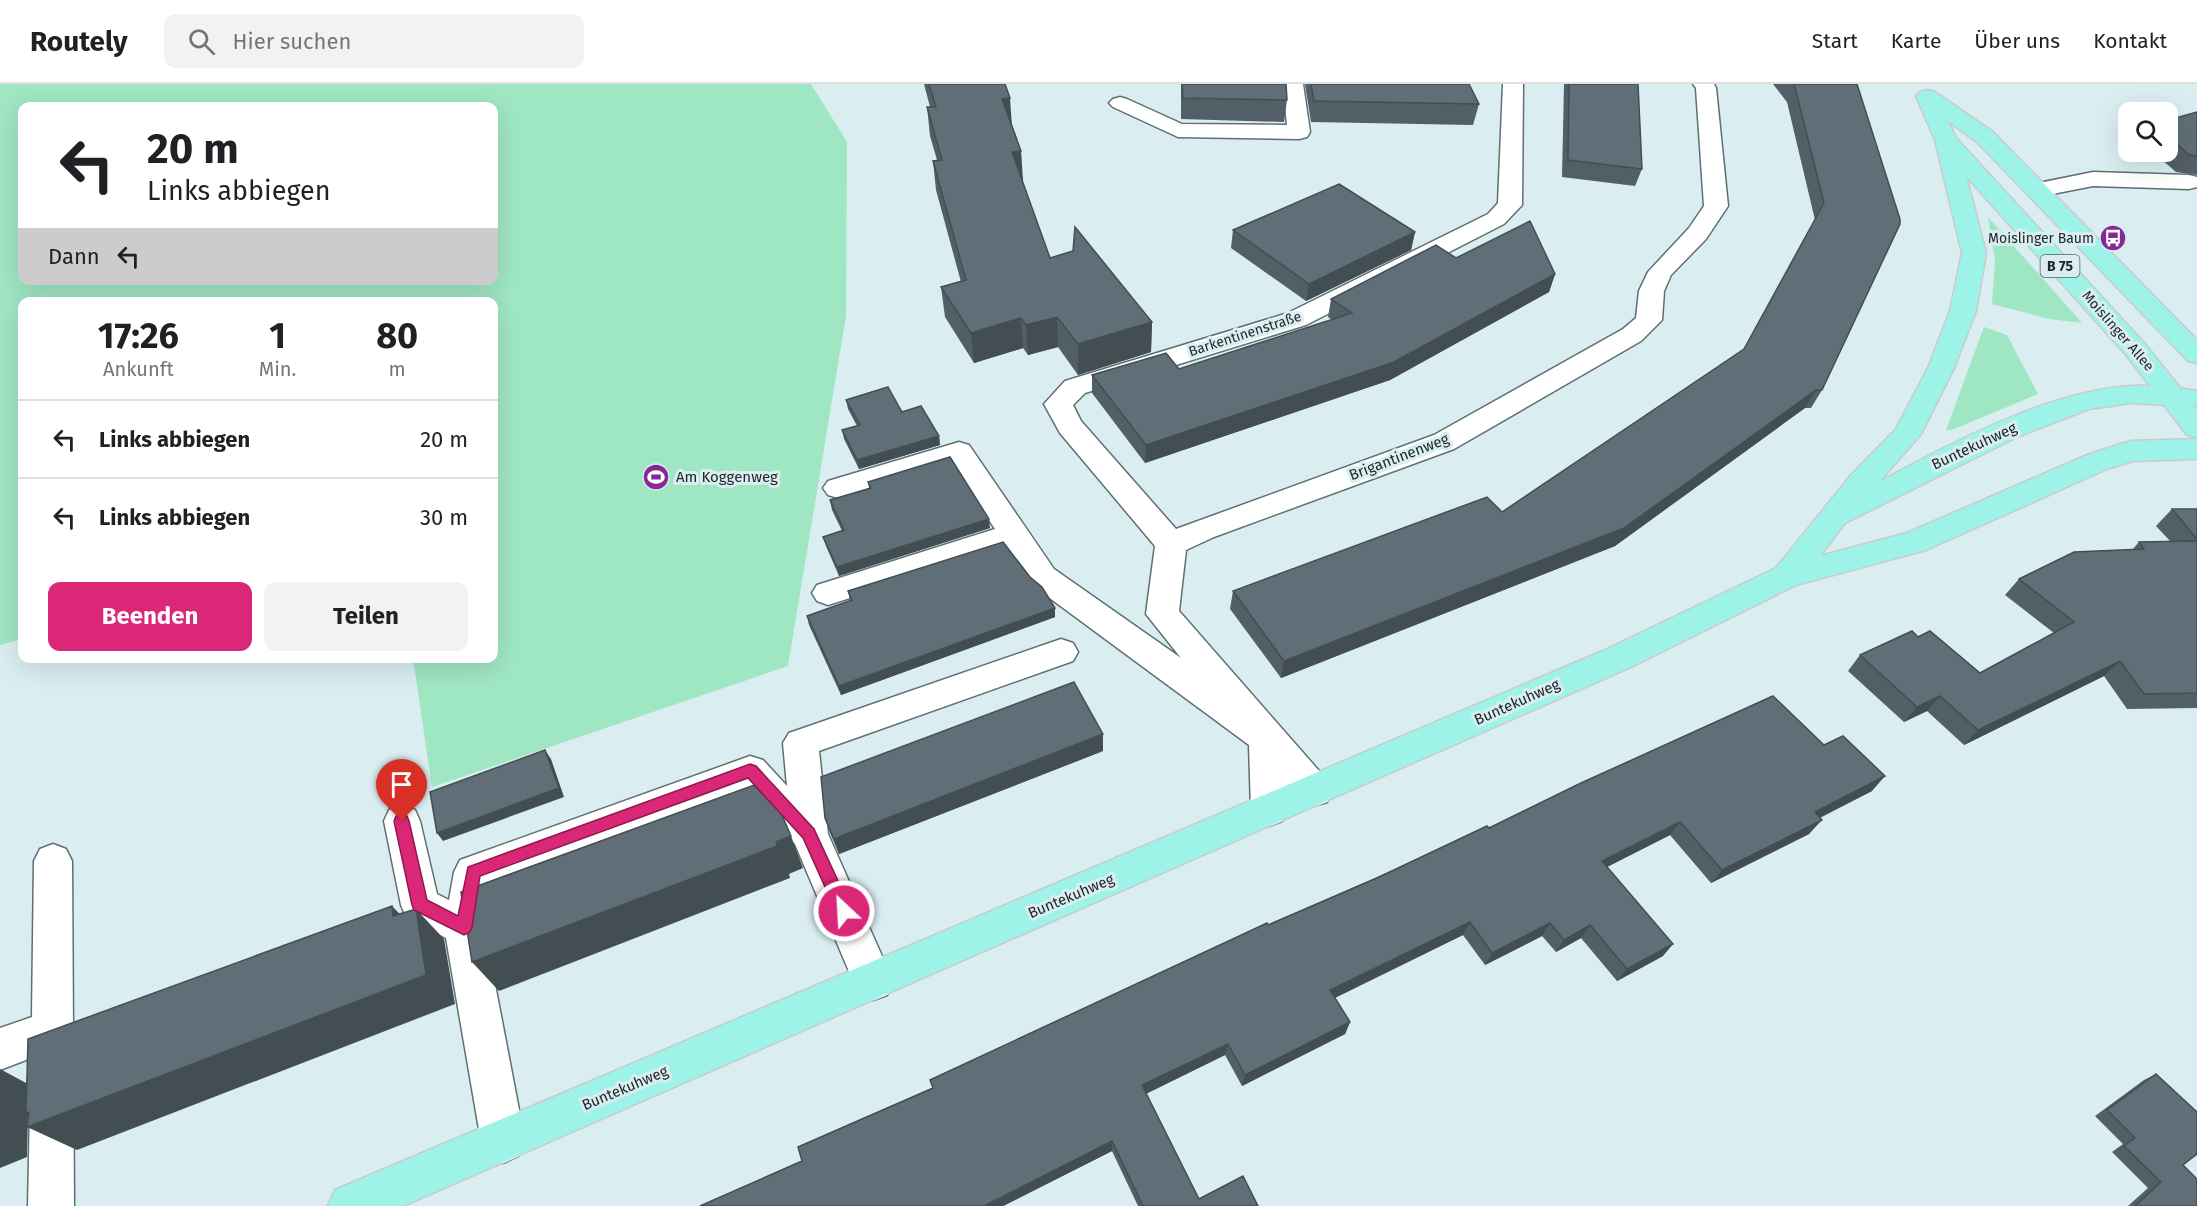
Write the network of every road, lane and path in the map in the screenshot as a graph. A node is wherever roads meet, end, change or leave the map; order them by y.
1 (1293, 84) edge
2 (1514, 84) edge
3 (1703, 84) edge
4 (1922, 90) edge
5 (1120, 103) dead end
6 (1946, 140) junction
7 (2189, 182) edge
8 (2037, 190) junction
9 (2195, 353) edge
10 (2184, 397) edge
11 (2197, 428) edge
12 (2197, 449) edge
13 (838, 488) dead end
14 (1832, 519) junction
15 (1015, 534) junction
16 (1172, 544) junction
17 (1787, 576) junction
18 (828, 592) dead end
19 (1061, 652) dead end
20 (1266, 738) junction
21 (1314, 791) junction
22 (1269, 810) junction
23 (402, 821) dead end
24 (808, 834) junction
25 (53, 861) dead end
26 (464, 927) junction
27 (873, 981) junction
28 (52, 1030) junction
29 (0, 1049) edge
30 (503, 1141) junction
31 (51, 1206) edge
32 (351, 1206) edge

1 - 5 street
2 - 16 street, Barkentinenstraße
3 - 16 street, Brigantinenweg
4 - 6 main road, Moislinger Allee / B 75
4 - 8 main road, Moislinger Allee / B 75
6 - 10 main road, Moislinger Allee / B 75
6 - 14 main road
7 - 8 street
8 - 9 main road, Moislinger Allee / B 75
10 - 11 main road, Moislinger Allee / B 75
10 - 14 main road, Buntekuhweg
12 - 17 main road, Buntekuhweg
13 - 15 street
14 - 17 main road, Buntekuhweg
15 - 18 street
15 - 20 street
16 - 20 street
17 - 21 main road, Buntekuhweg
19 - 24 street
20 - 21 street
20 - 22 street
21 - 22 main road, Buntekuhweg
22 - 27 main road, Buntekuhweg
23 - 26 street
24 - 26 street
24 - 27 street
25 - 28 street
26 - 30 street
27 - 30 main road, Buntekuhweg
28 - 29 street
28 - 31 street
30 - 32 main road, Buntekuhweg

